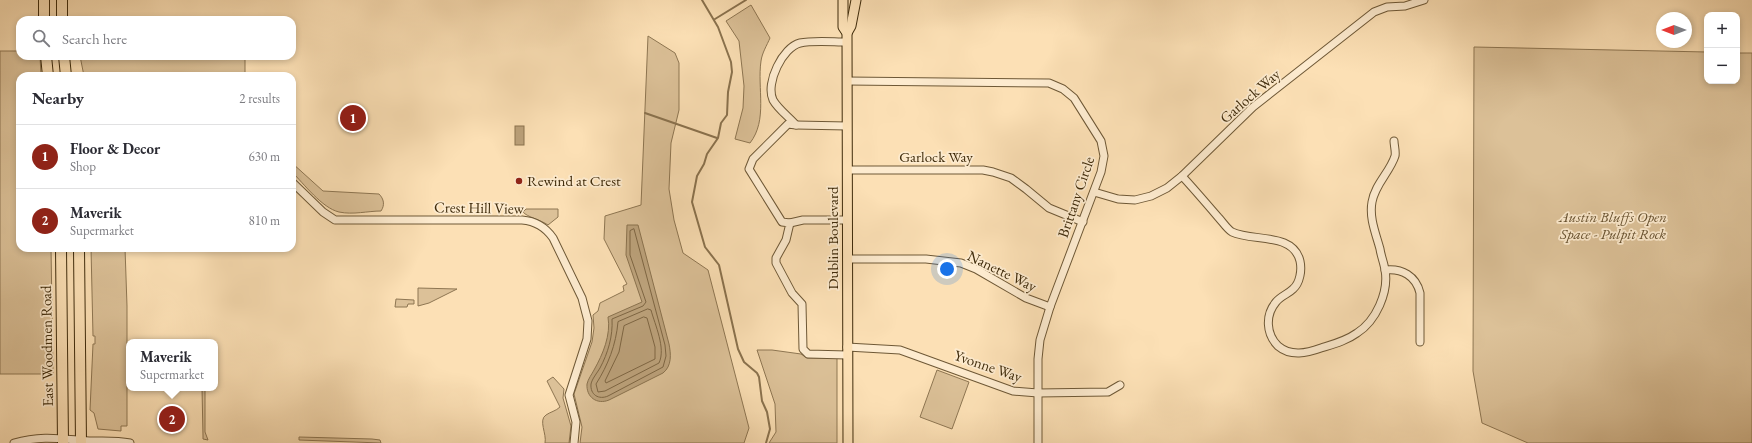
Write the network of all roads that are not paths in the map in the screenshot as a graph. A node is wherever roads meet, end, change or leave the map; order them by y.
1 (44, 0) edge
2 (62, 0) edge
3 (843, 0) edge
4 (856, 0) edge
5 (1424, 0) edge
6 (44, 16) edge
7 (62, 16) edge
8 (847, 38) junction
9 (47, 60) edge
10 (64, 60) edge
11 (49, 72) edge
12 (66, 72) edge
13 (847, 81) junction
14 (796, 125) junction
15 (847, 126) junction
16 (1394, 141) dead end
17 (847, 170) junction
18 (1182, 176) junction
19 (296, 186) edge
20 (1094, 192) junction
21 (846, 220) junction
22 (1083, 222) junction
23 (790, 224) junction
24 (61, 252) edge
25 (80, 252) edge
26 (846, 259) junction
27 (1385, 270) junction
28 (1050, 306) junction
29 (1420, 342) dead end
30 (847, 351) junction
31 (1120, 385) dead end
32 (1038, 393) junction
33 (63, 440) edge
34 (81, 442) edge
35 (14, 443) edge
36 (130, 443) edge
37 (574, 443) edge
38 (848, 443) edge
39 (1038, 443) edge

1 - 6 highway
2 - 7 highway
3 - 8 main road, Dublin Boulevard
4 - 8 main road, Dublin Boulevard
5 - 18 street, Garlock Way
8 - 13 main road, Dublin Boulevard
8 - 14 street
9 - 11 highway
10 - 12 highway
13 - 15 main road, Dublin Boulevard
13 - 20 street, Brittany Circle
14 - 15 street
14 - 23 street
15 - 17 main road, Dublin Boulevard
16 - 27 street
17 - 21 main road, Dublin Boulevard
17 - 22 street, Garlock Way
18 - 20 street, Garlock Way
18 - 27 street
19 - 37 street, Crest Hill View
20 - 22 street, Brittany Circle
21 - 23 street
21 - 26 main road, Dublin Boulevard
22 - 28 street, Brittany Circle
23 - 30 street, Yvonne Way
24 - 33 highway, East Woodmen Road
25 - 34 highway
26 - 28 street, Nanette Way
26 - 30 main road, Dublin Boulevard
27 - 29 street
28 - 32 street, Brittany Circle
30 - 32 street, Yvonne Way
30 - 38 main road, Dublin Boulevard
31 - 32 street, Yvonne Way
32 - 39 street, Brittany Circle
33 - 34 street
33 - 35 street
34 - 36 street

